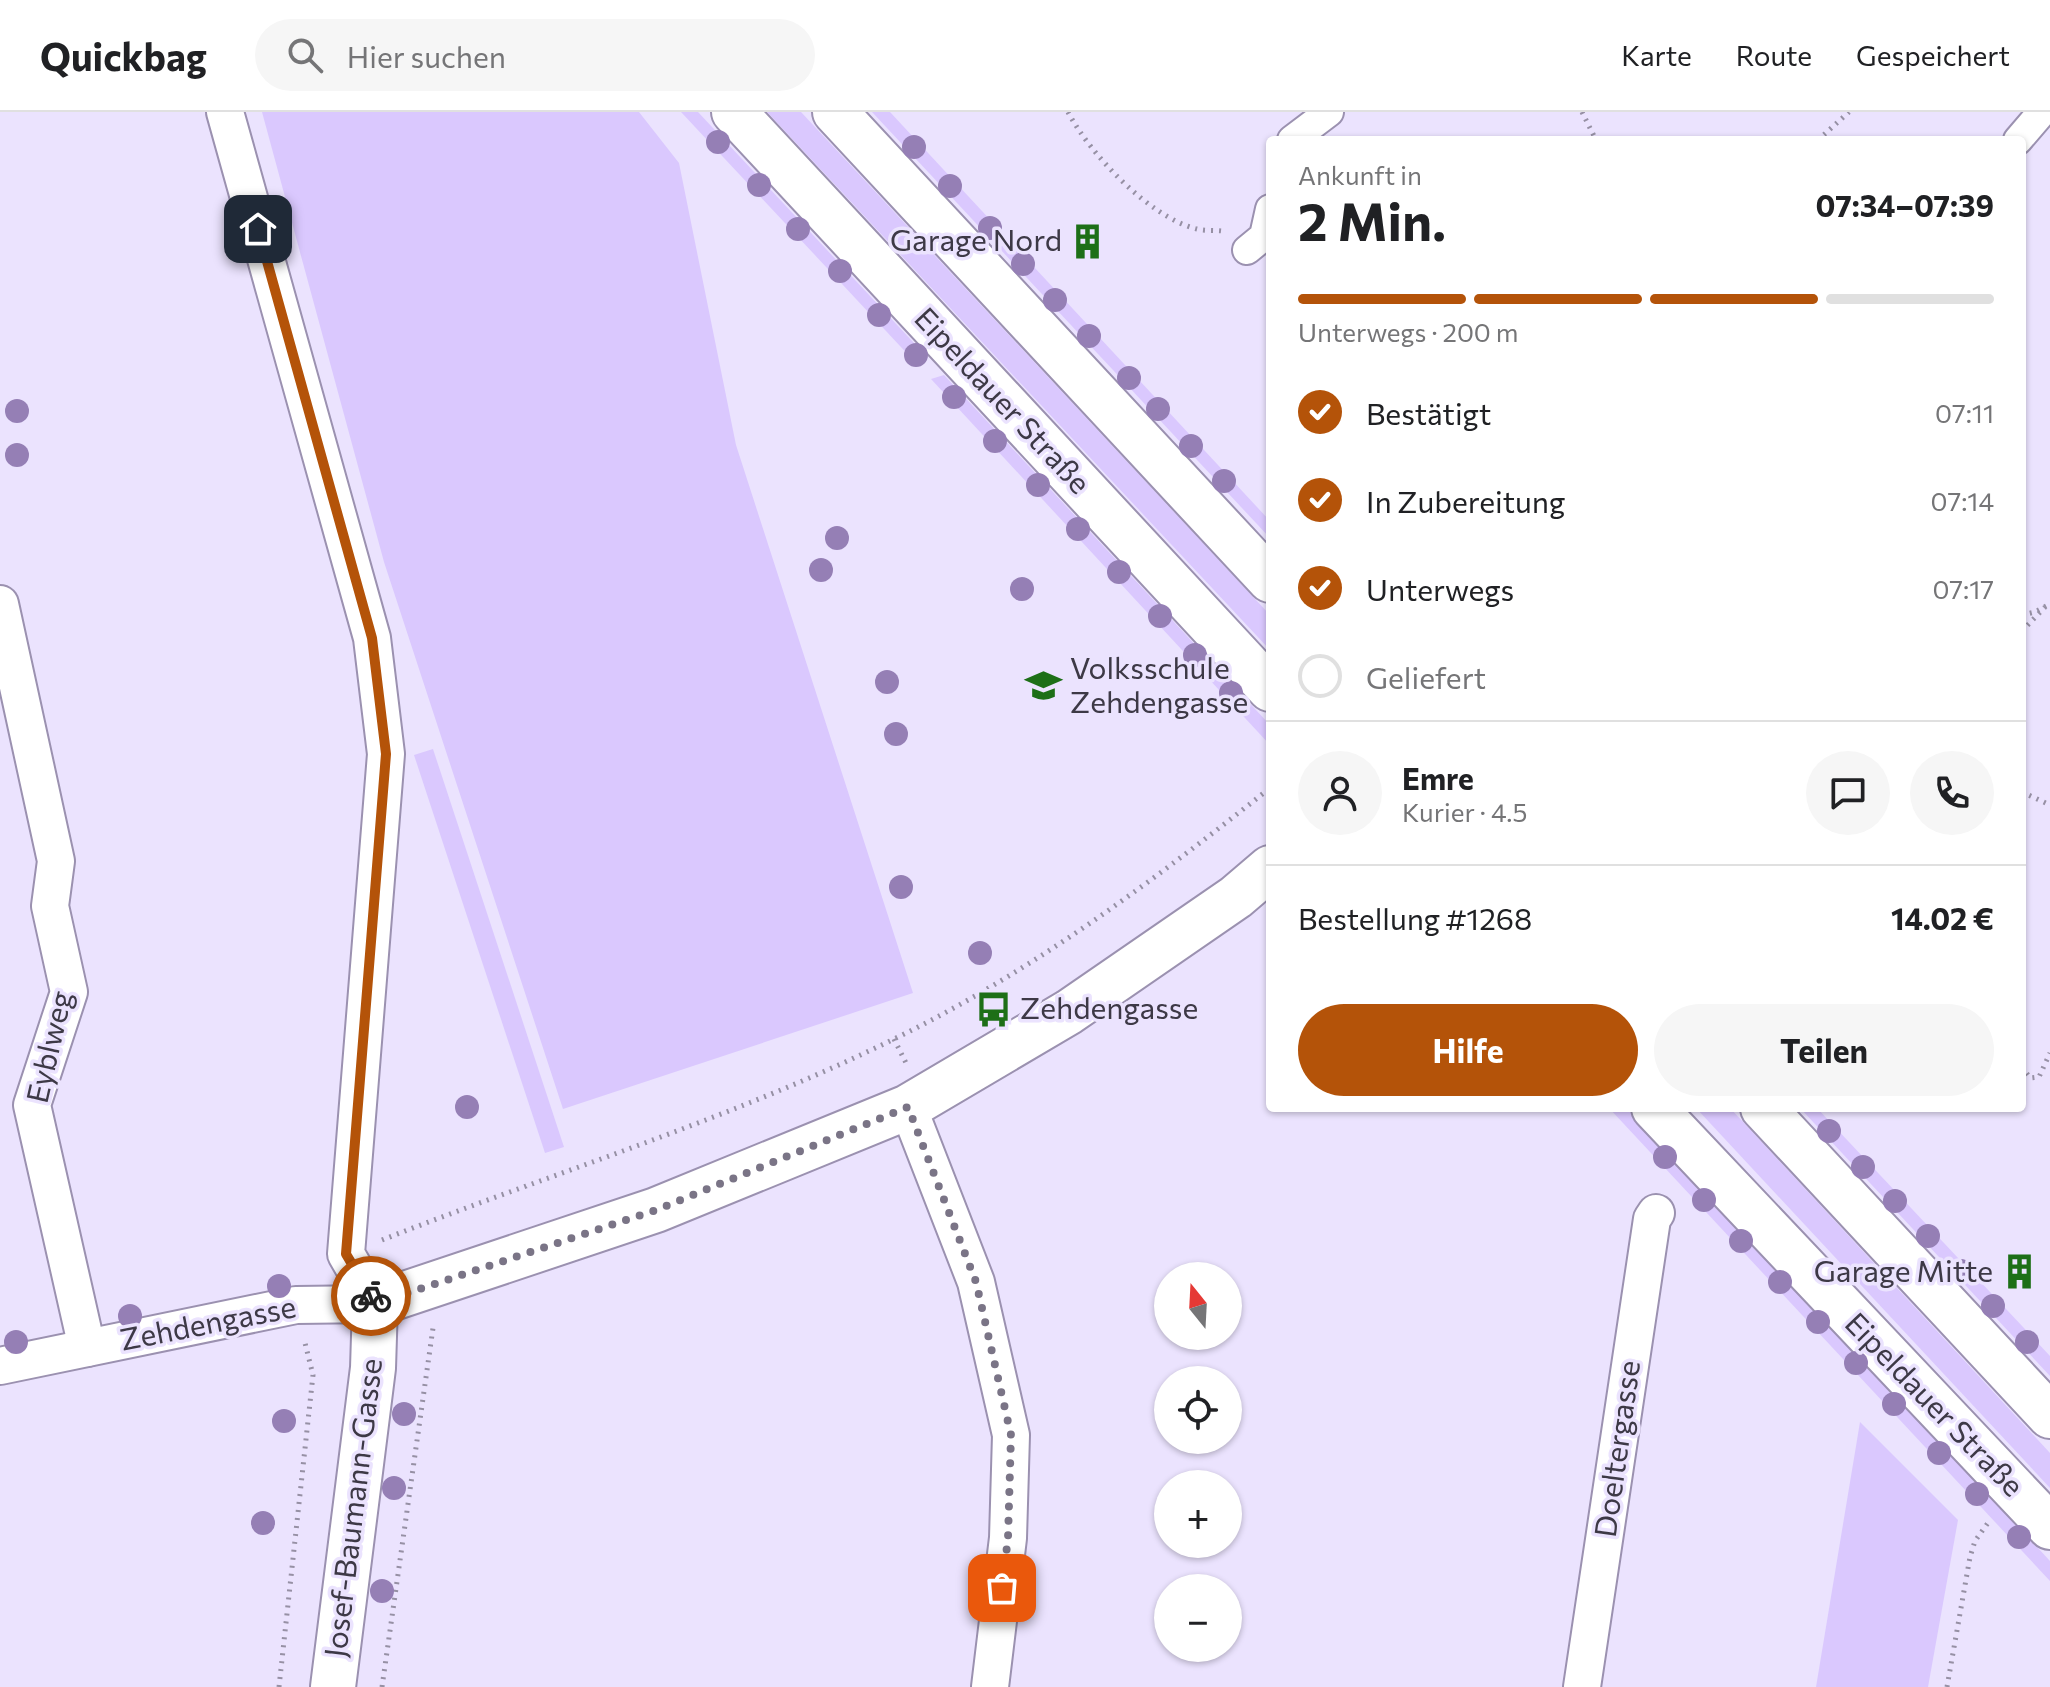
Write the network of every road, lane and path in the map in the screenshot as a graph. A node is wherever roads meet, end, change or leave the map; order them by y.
1 (225, 112) edge
2 (734, 112) edge
3 (835, 112) edge
4 (1068, 112) edge
5 (1329, 112) edge
6 (1582, 112) edge
7 (1849, 112) edge
8 (2042, 112) edge
9 (1297, 136) edge
10 (1594, 136) edge
11 (1822, 136) edge
12 (2021, 136) edge
13 (1266, 227) edge
14 (1247, 250) joint
15 (1266, 576) edge
16 (0, 604) edge
17 (2047, 605) edge
18 (2026, 613) edge
19 (2026, 627) edge
20 (1266, 685) edge
21 (1266, 791) edge
22 (2026, 794) edge
23 (2050, 805) edge
24 (1266, 871) edge
25 (2050, 1053) edge
26 (2026, 1072) edge
27 (908, 1107) junction
28 (1658, 1112) edge
29 (1767, 1112) edge
30 (1656, 1213) dead end
31 (346, 1254) junction
32 (439, 1283) junction
33 (375, 1304) junction
34 (296, 1305) junction
35 (87, 1348) junction
36 (0, 1366) edge
37 (2050, 1416) edge
38 (2050, 1527) edge
39 (1983, 1529) dead end
40 (279, 1687) edge
41 (333, 1687) edge
42 (382, 1687) edge
43 (990, 1687) edge
44 (1582, 1687) edge
45 (1947, 1687) edge

1 - 31 street
2 - 20 main road, Eipeldauer Straße
3 - 15 main road
4 - 14 path
5 - 9 street
6 - 10 path
7 - 11 path
8 - 12 street
13 - 14 street
16 - 35 street, Eyblweg
17 - 18 path
17 - 19 path
21 - 31 path
22 - 23 path
24 - 27 main road, Zehdengasse
25 - 26 path
27 - 32 main road, Zehdengasse
27 - 43 street
28 - 38 main road, Eipeldauer Straße
29 - 37 main road
30 - 44 street, Doeltergasse
31 - 33 street
32 - 33 main road, Zehdengasse
32 - 42 path
33 - 34 street, Zehdengasse
33 - 41 main road, Josef-Baumann-Gasse
34 - 35 street, Zehdengasse
34 - 40 path
35 - 36 street, Zehdengasse
39 - 45 path

